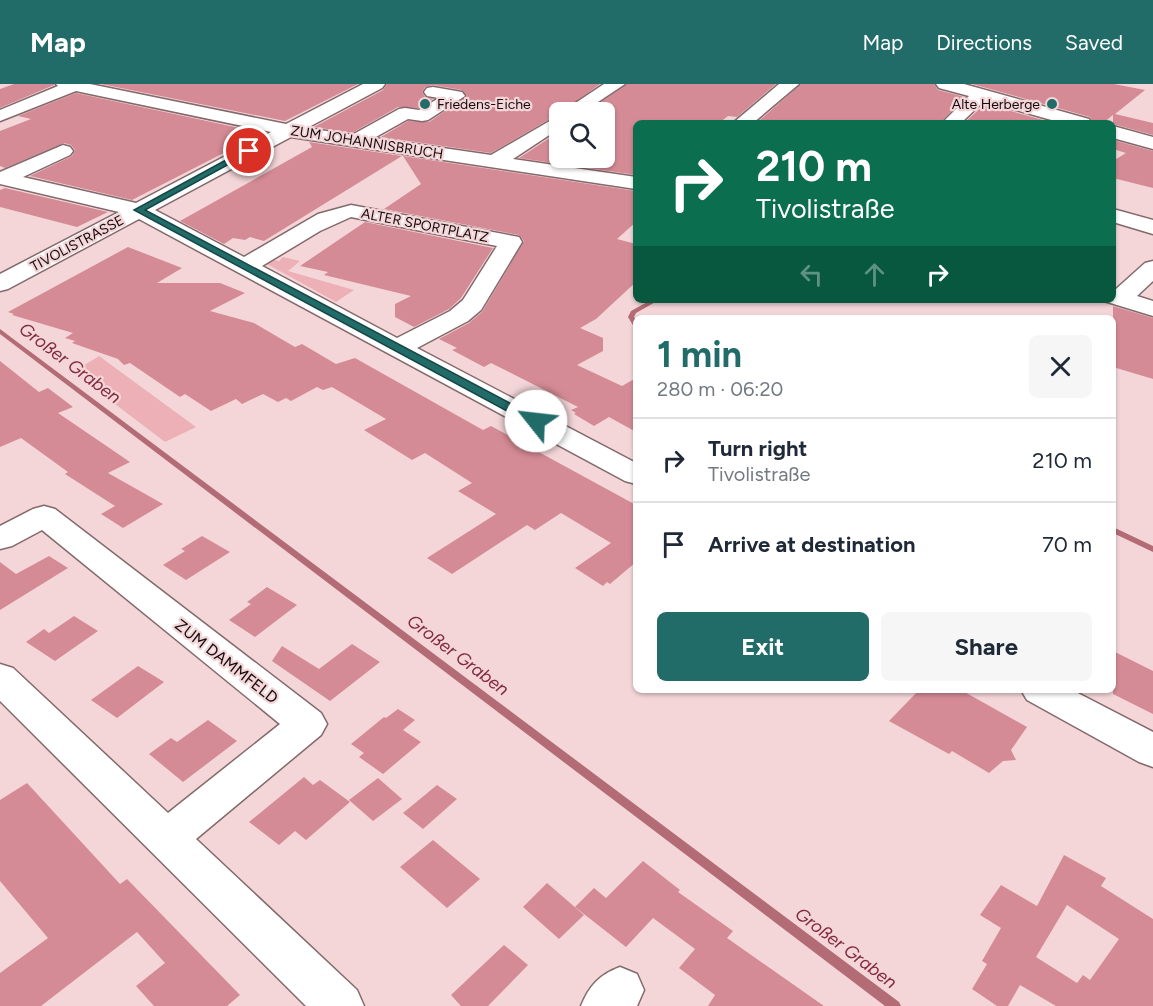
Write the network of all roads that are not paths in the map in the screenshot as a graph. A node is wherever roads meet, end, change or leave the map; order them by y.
1 (376, 84) edge
2 (616, 84) edge
3 (790, 84) edge
4 (945, 84) edge
5 (69, 85) edge
6 (433, 92) dead end
7 (981, 94) junction
8 (587, 102) edge
9 (0, 116) edge
10 (746, 120) edge
11 (954, 120) edge
12 (1072, 120) edge
13 (549, 127) edge
14 (288, 130) junction
15 (1116, 133) edge
16 (355, 141) junction
17 (1153, 143) edge
18 (63, 151) dead end
19 (494, 162) junction
20 (1, 178) edge
21 (633, 183) edge
22 (138, 210) junction
23 (1116, 216) edge
24 (523, 220) dead end
25 (1153, 227) edge
26 (511, 242) junction
27 (244, 266) junction
28 (1153, 268) edge
29 (0, 284) edge
30 (1117, 297) edge
31 (1153, 309) edge
32 (399, 347) junction
33 (633, 473) edge
34 (0, 539) edge
35 (0, 678) edge
36 (1046, 693) edge
37 (1153, 751) edge
38 (167, 838) junction
39 (340, 1006) edge

1 - 14 street, TIVOLISTRASSE
2 - 8 street
3 - 10 street
4 - 7 street
5 - 9 street
5 - 14 street, ZUM JOHANNISBRUCH
6 - 16 street
7 - 11 street
7 - 12 street
13 - 19 street
14 - 16 street, ZUM JOHANNISBRUCH
14 - 22 street, TIVOLISTRASSE
15 - 17 street
16 - 19 street, ZUM JOHANNISBRUCH
18 - 20 street
19 - 21 street, ZUM JOHANNISBRUCH
20 - 22 street
22 - 27 street
22 - 29 street, TIVOLISTRASSE
23 - 25 street
24 - 26 street, ALTER SPORTPLATZ
26 - 27 street, ALTER SPORTPLATZ
26 - 32 street, ALTER SPORTPLATZ
27 - 32 street
28 - 30 street
30 - 31 street
32 - 33 street
34 - 38 street, ZUM DAMMFELD
35 - 38 street
36 - 37 street
38 - 39 street

